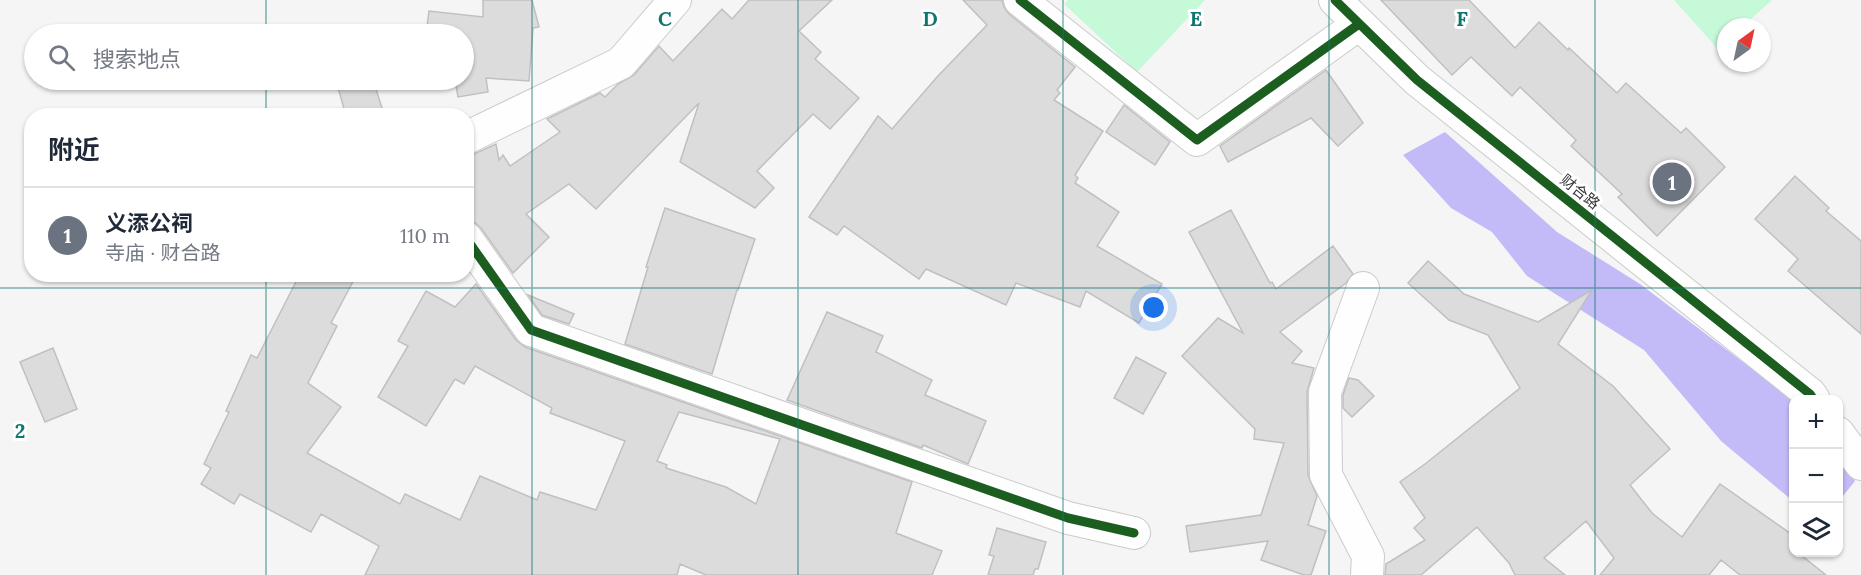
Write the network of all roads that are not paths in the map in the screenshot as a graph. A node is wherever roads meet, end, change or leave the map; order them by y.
1 (675, 0) edge
2 (1020, 0) edge
3 (1335, 0) edge
4 (1359, 24) junction
5 (474, 134) edge
6 (474, 249) edge
7 (1364, 288) dead end
8 (1810, 395) edge
9 (1843, 439) edge
10 (1861, 464) edge
11 (1134, 533) dead end
12 (1367, 575) edge

1 - 5 street
2 - 4 street
3 - 4 street, 财合路
4 - 8 street, 财合路
6 - 11 street
7 - 12 street
9 - 10 street

